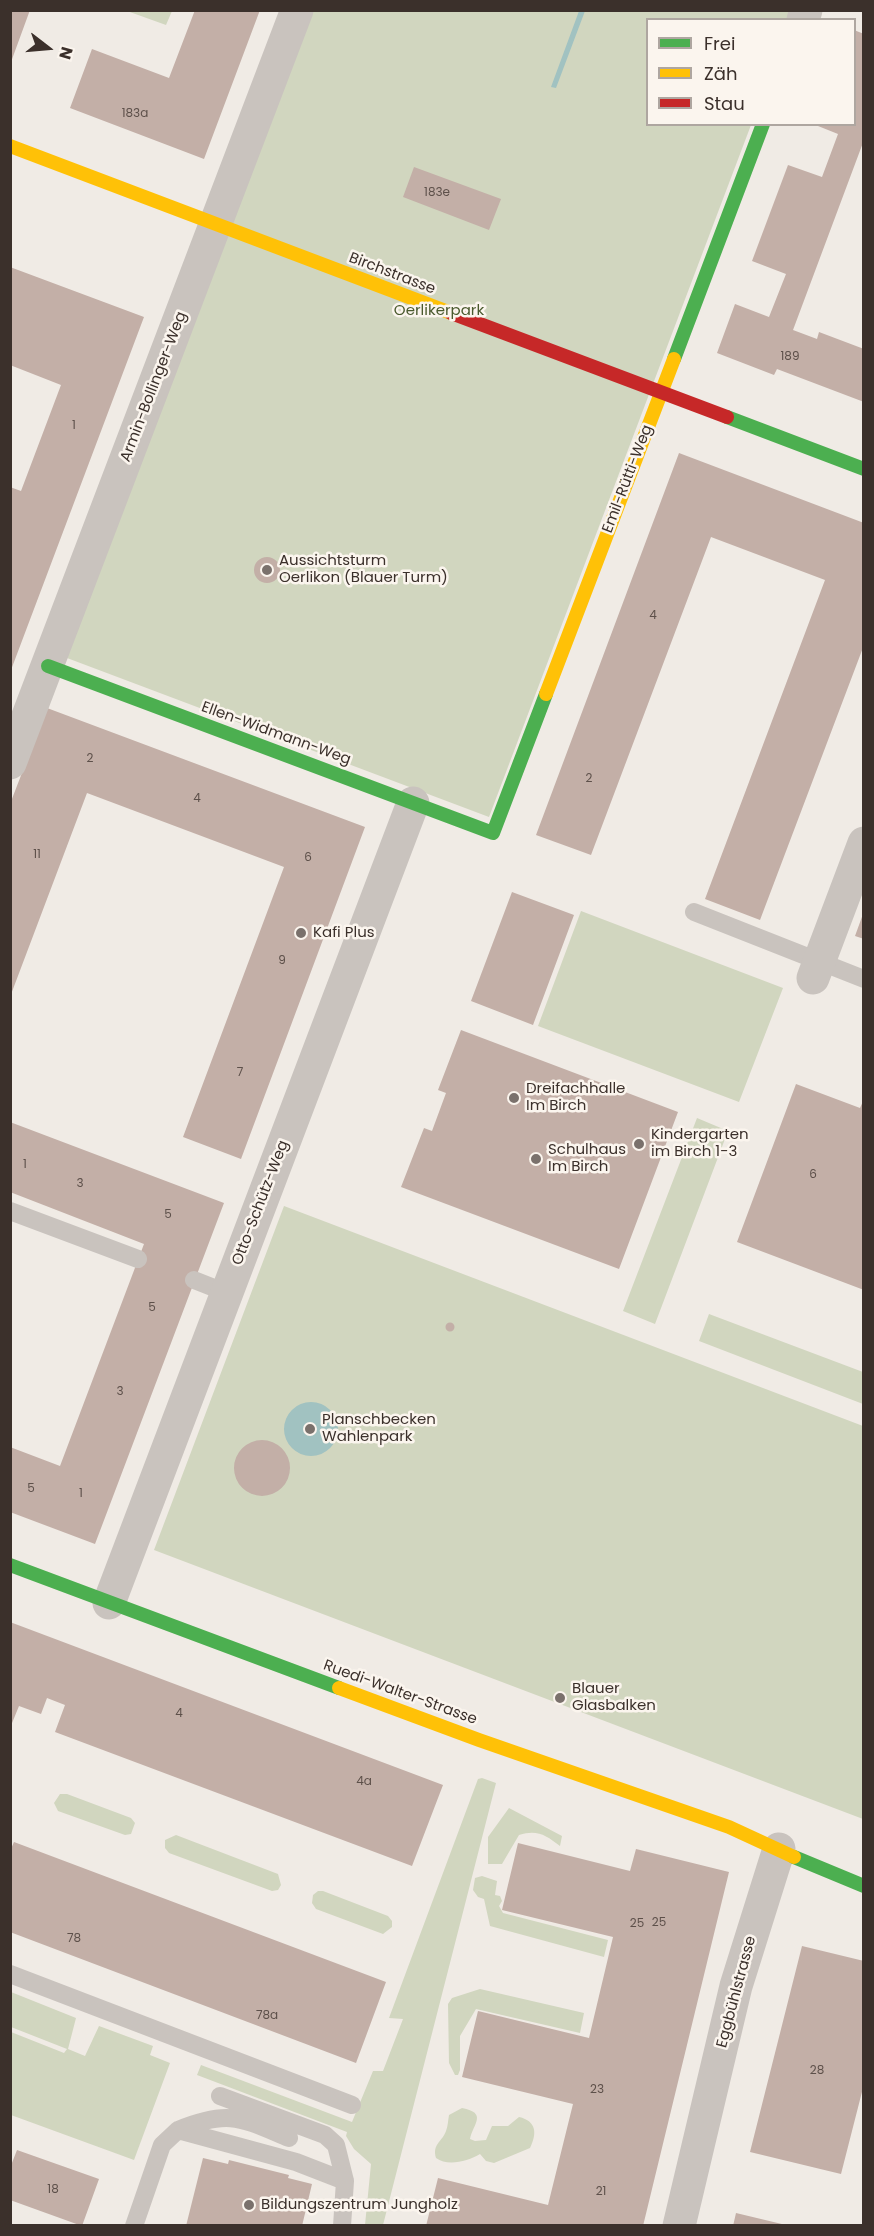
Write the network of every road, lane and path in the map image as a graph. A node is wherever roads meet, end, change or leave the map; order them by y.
1 (297, 10) edge
2 (762, 126) edge
3 (10, 146) edge
4 (216, 225) junction
5 (661, 393) junction
6 (864, 469) edge
7 (48, 666) junction
8 (10, 762) edge
9 (413, 803) junction
10 (493, 833) joint
11 (864, 843) edge
12 (694, 912) dead end
13 (816, 970) junction
14 (864, 979) edge
15 (10, 1210) edge
16 (138, 1259) dead end
17 (194, 1280) dead end
18 (227, 1293) junction
19 (10, 1565) edge
20 (109, 1604) junction
21 (779, 1849) junction
22 (864, 1886) edge
23 (10, 1974) edge
24 (220, 2096) dead end
25 (351, 2105) dead end
26 (178, 2130) junction
27 (289, 2138) dead end
28 (345, 2181) junction
29 (134, 2226) edge
30 (342, 2226) edge
31 (679, 2226) edge

1 - 4 street, Armin-Bollinger-Weg
2 - 5 street, Emil-Rütti-Weg
3 - 4 street, Birchstrasse
4 - 5 street, Birchstrasse
4 - 7 street, Armin-Bollinger-Weg
5 - 6 street, Birchstrasse
5 - 10 street, Emil-Rütti-Weg
7 - 8 street, Armin-Bollinger-Weg
7 - 9 street, Ellen-Widmann-Weg
9 - 10 street, Ellen-Widmann-Weg
9 - 18 street, Otto-Schütz-Weg
11 - 13 street
12 - 13 lane
13 - 14 lane
15 - 16 lane
17 - 18 lane
18 - 20 street, Otto-Schütz-Weg
19 - 20 street, Ruedi-Walter-Strasse
20 - 21 street, Ruedi-Walter-Strasse
21 - 22 street
21 - 31 street, Eggbühlstrasse
23 - 25 lane
24 - 28 lane
26 - 27 lane
26 - 28 lane
26 - 29 lane
28 - 30 lane

